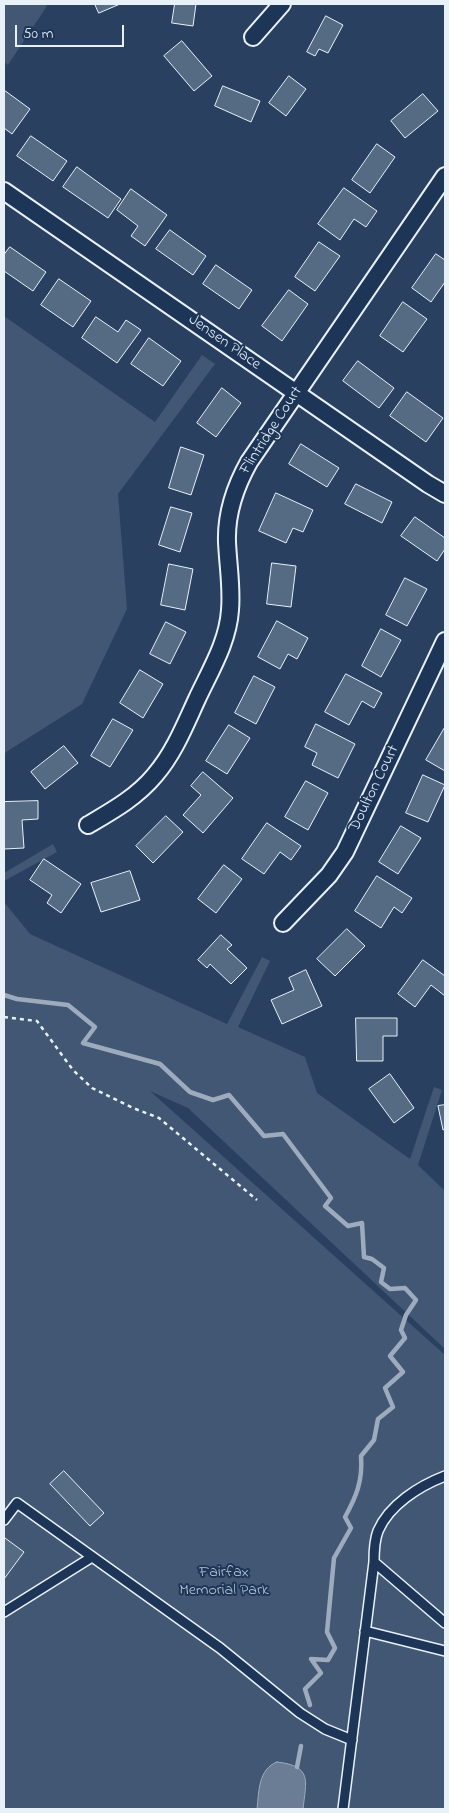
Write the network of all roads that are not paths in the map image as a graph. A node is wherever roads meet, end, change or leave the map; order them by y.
1 (282, 4) edge
2 (253, 37) dead end
3 (445, 176) edge
4 (4, 191) edge
5 (296, 393) junction
6 (445, 494) edge
7 (445, 641) edge
8 (88, 825) dead end
9 (283, 923) dead end
10 (445, 1476) edge
11 (4, 1520) edge
12 (92, 1557) junction
13 (374, 1562) junction
14 (4, 1612) edge
15 (445, 1623) edge
16 (365, 1631) junction
17 (445, 1651) edge
18 (352, 1740) junction
19 (342, 1809) edge

1 - 2 street
3 - 5 street, Flintridge Court
4 - 5 street, Jensen Place
5 - 6 street, Jensen Place
5 - 8 street, Flintridge Court
7 - 9 street, Doulton Court
10 - 13 lane
11 - 12 lane
12 - 14 lane
12 - 18 lane
13 - 15 lane
13 - 16 lane
16 - 17 lane
16 - 18 lane
18 - 19 lane

